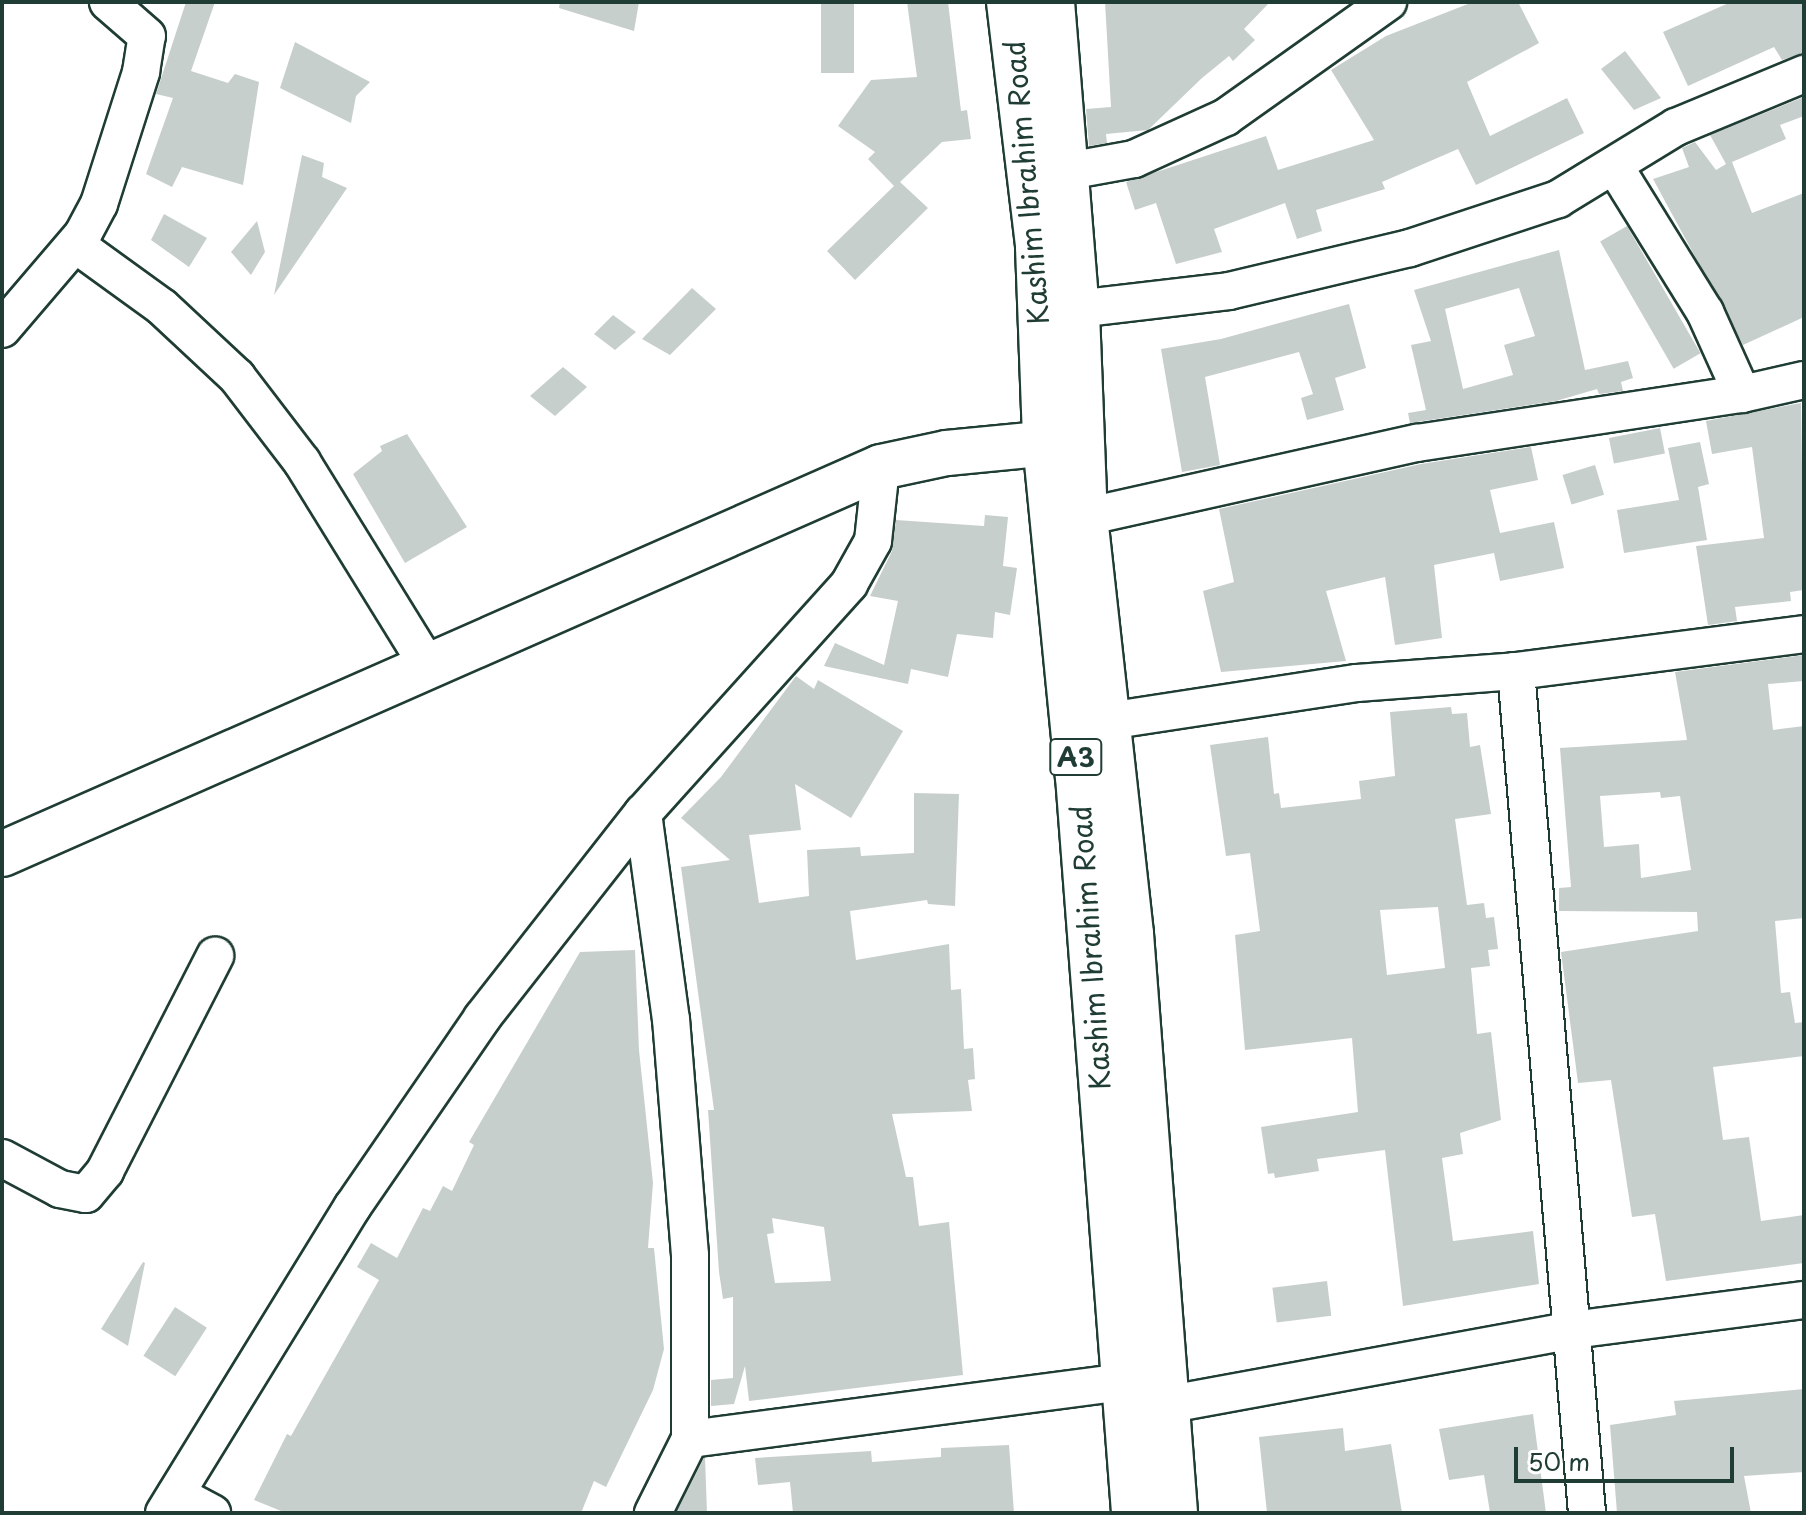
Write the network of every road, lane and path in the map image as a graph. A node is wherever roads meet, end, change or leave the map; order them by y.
1 (108, 2) edge
2 (1009, 2) edge
3 (1052, 2) edge
4 (1380, 4) edge
5 (1804, 74) edge
6 (1615, 167) junction
7 (1068, 171) junction
8 (75, 244) junction
9 (1059, 312) junction
10 (2, 329) edge
11 (1804, 380) edge
12 (1742, 394) junction
13 (1062, 441) junction
14 (881, 467) junction
15 (1085, 517) junction
16 (1804, 634) edge
17 (428, 666) junction
18 (1516, 671) junction
19 (1108, 721) junction
20 (643, 813) junction
21 (2, 854) edge
22 (215, 956) dead end
23 (4, 1167) edge
24 (1804, 1300) edge
25 (1572, 1330) junction
26 (1122, 1382) junction
27 (1165, 1405) junction
28 (690, 1439) junction
29 (170, 1504) edge
30 (212, 1513) edge
31 (653, 1513) edge
32 (1134, 1513) edge
33 (1175, 1513) edge
34 (1587, 1513) edge

1 - 8 street
2 - 9 main road, Kashim Ibrahim Road / A3
3 - 7 main road, Kashim Ibrahim Road / A3
4 - 7 street
5 - 6 street
6 - 9 street
6 - 12 street
7 - 9 main road, Kashim Ibrahim Road / A3
8 - 10 street
8 - 17 street
9 - 13 main road, Kashim Ibrahim Road / A3
11 - 12 street
12 - 15 street
13 - 14 main road
13 - 15 main road, Kashim Ibrahim Road / A3
13 - 26 main road, Kashim Ibrahim Road / A3
14 - 17 main road
14 - 20 street
15 - 19 main road, Kashim Ibrahim Road / A3
16 - 18 street
17 - 21 main road
18 - 19 street
18 - 25 street
19 - 27 main road, Kashim Ibrahim Road / A3
20 - 28 street
20 - 29 street
22 - 23 street
24 - 25 street
25 - 27 street
25 - 34 street
26 - 28 street
26 - 32 main road, Kashim Ibrahim Road / A3
27 - 33 main road, Kashim Ibrahim Road / A3
28 - 31 street
29 - 30 street

